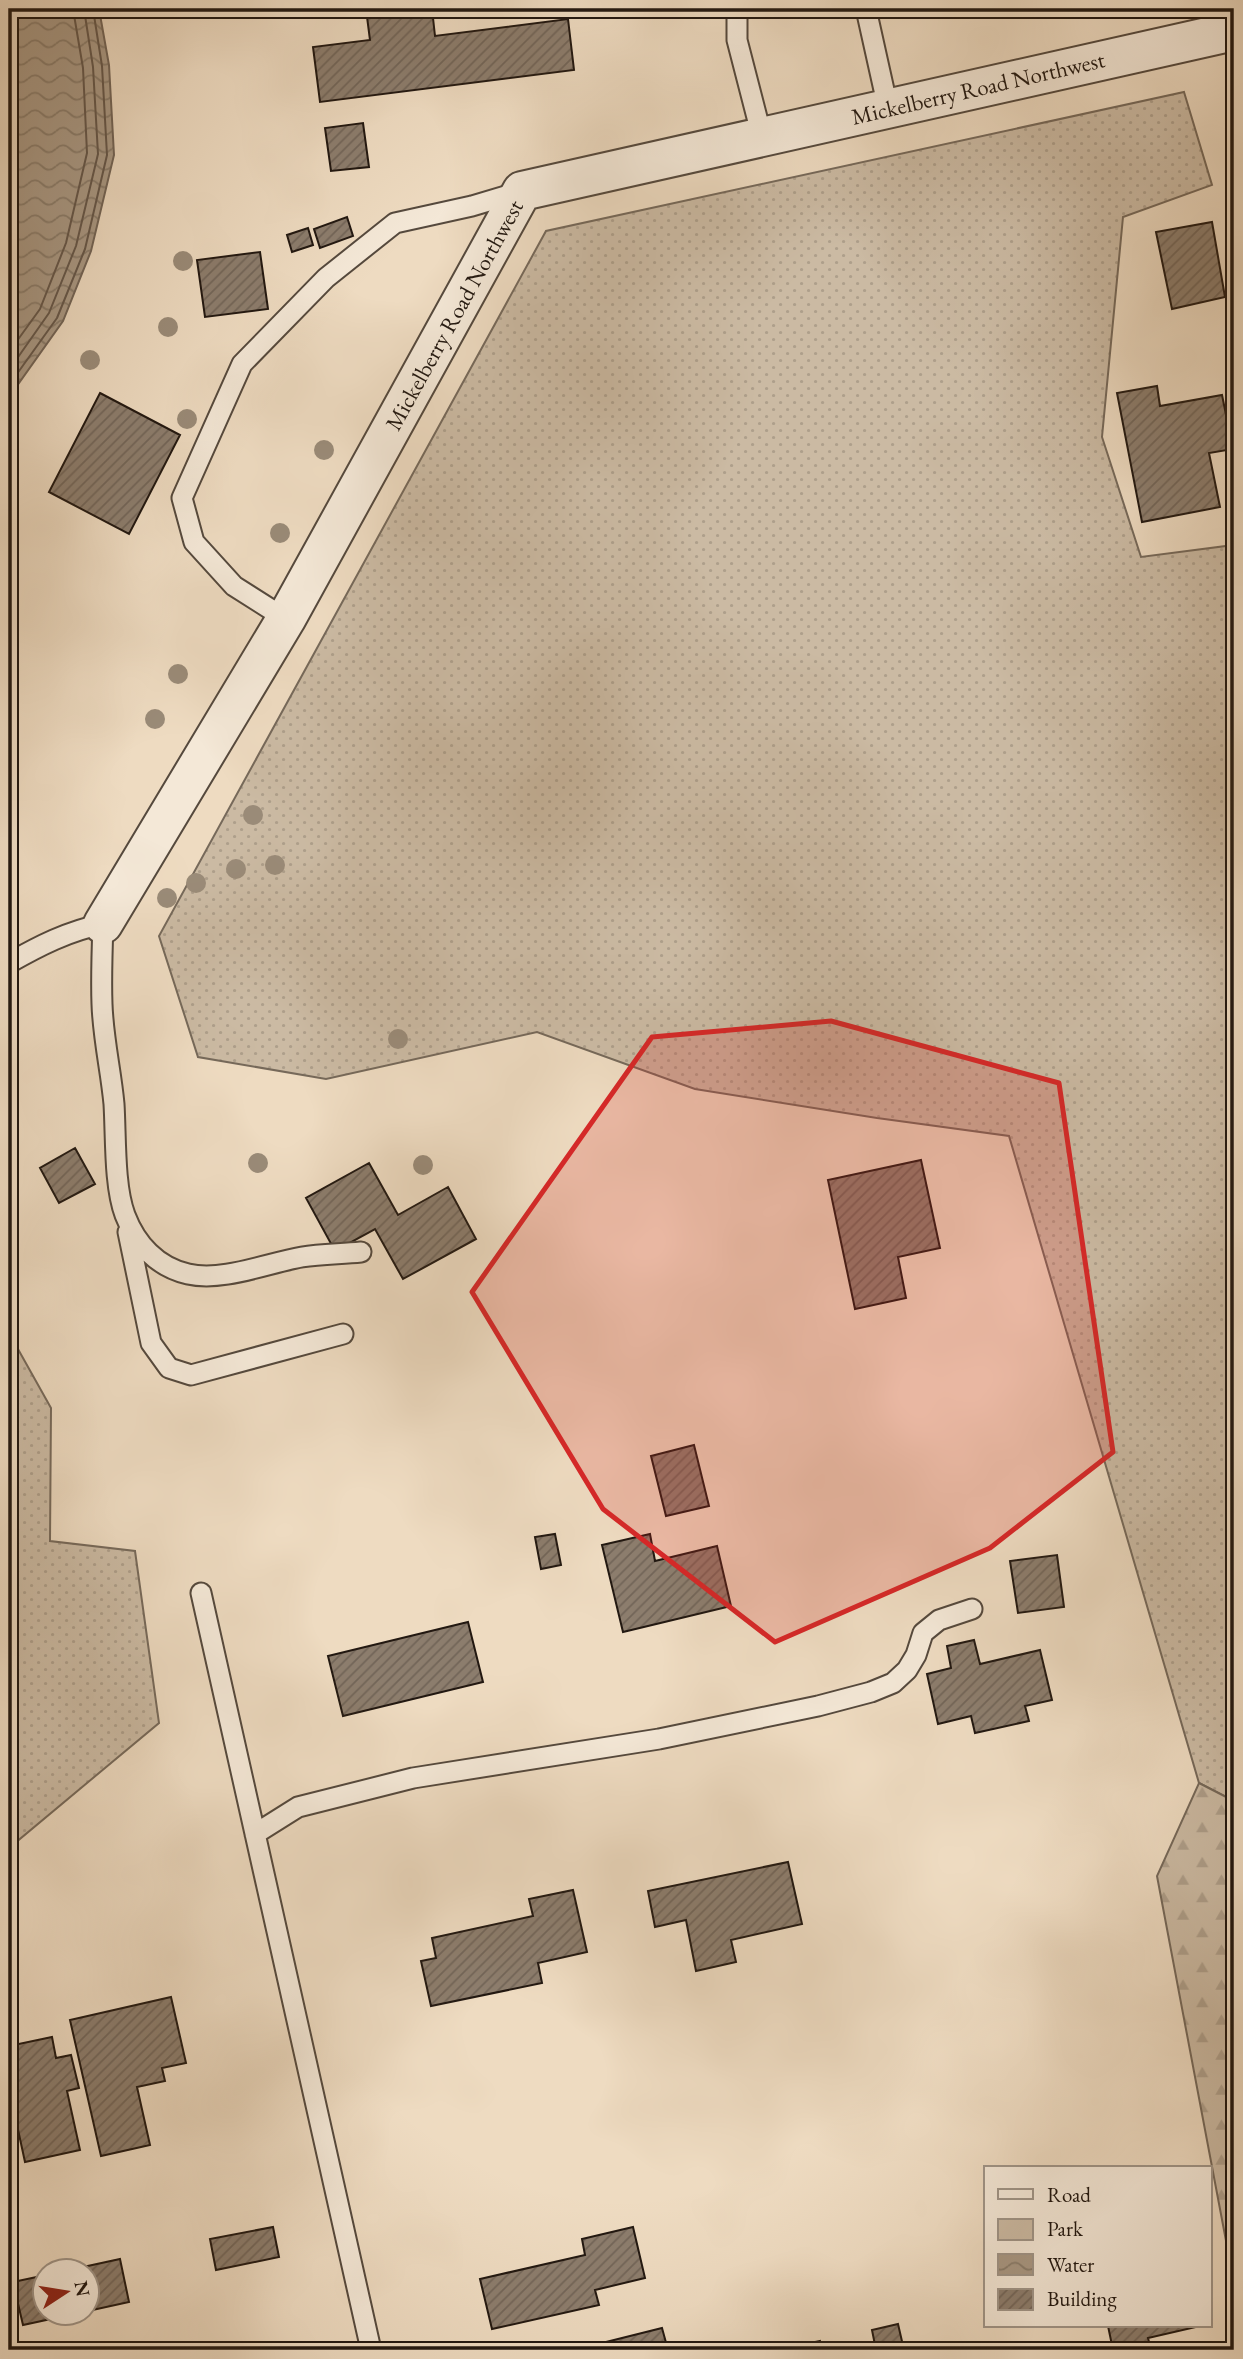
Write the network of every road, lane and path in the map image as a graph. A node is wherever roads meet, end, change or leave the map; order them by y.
1 (737, 9) edge
2 (866, 9) edge
3 (1231, 24) edge
4 (888, 108) junction
5 (762, 137) junction
6 (522, 191) junction
7 (286, 619) junction
8 (103, 924) junction
9 (9, 963) edge
10 (124, 1213) junction
11 (361, 1252) dead end
12 (343, 1334) dead end
13 (201, 1593) dead end
14 (972, 1609) dead end
15 (255, 1834) junction
16 (371, 2350) edge

1 - 5 lane
2 - 4 lane
3 - 4 street, Mickelberry Road Northwest
4 - 5 street, Mickelberry Road Northwest
5 - 6 street, Mickelberry Road Northwest
6 - 7 street, Mickelberry Road Northwest
6 - 7 lane
7 - 8 street, Mickelberry Road Northwest
8 - 9 lane
8 - 10 lane
10 - 11 lane
10 - 12 lane
13 - 15 lane
14 - 15 lane
15 - 16 lane

